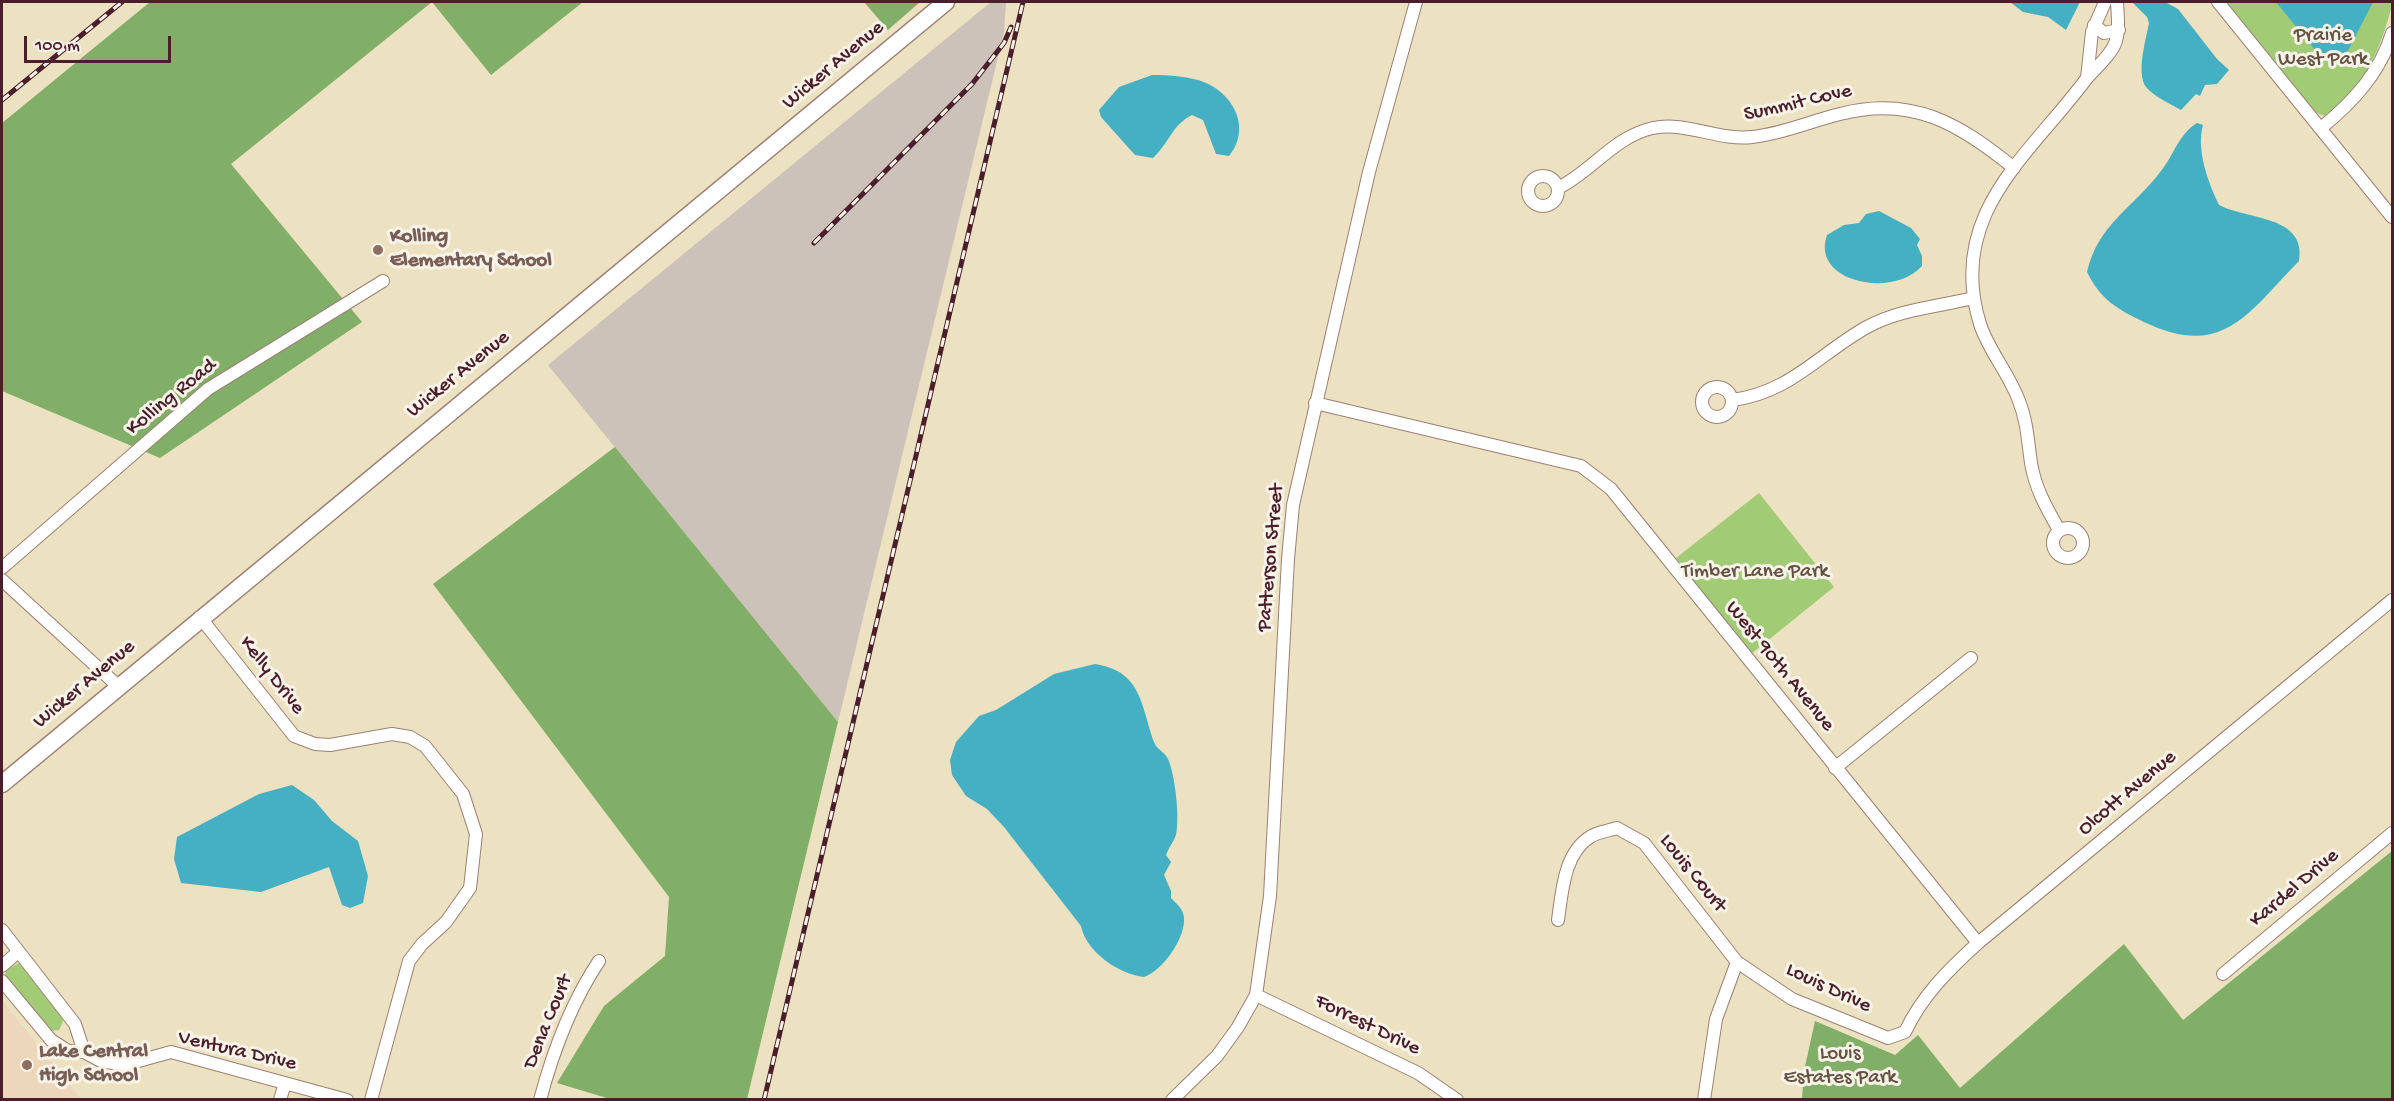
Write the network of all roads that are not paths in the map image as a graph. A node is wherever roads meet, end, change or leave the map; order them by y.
1 (946, 2) edge
2 (1416, 2) edge
3 (2105, 2) edge
4 (2117, 2) edge
5 (2218, 2) edge
6 (2094, 25) junction
7 (2120, 30) junction
8 (2392, 33) edge
9 (2087, 78) junction
10 (2321, 128) junction
11 (2014, 168) junction
12 (1558, 188) dead end
13 (2392, 217) edge
14 (383, 280) dead end
15 (1973, 298) junction
16 (1732, 400) dead end
17 (1315, 402) junction
18 (2059, 530) dead end
19 (2, 568) edge
20 (2, 580) edge
21 (2392, 600) edge
22 (200, 617) junction
23 (1971, 658) dead end
24 (118, 686) junction
25 (1835, 768) junction
26 (2, 784) edge
27 (2392, 832) edge
28 (1558, 920) dead end
29 (2, 930) edge
30 (1978, 943) junction
31 (18, 952) junction
32 (599, 961) dead end
33 (1737, 962) junction
34 (2, 966) edge
35 (2223, 974) dead end
36 (2, 981) edge
37 (1256, 995) junction
38 (1905, 1032) joint
39 (84, 1052) junction
40 (285, 1083) junction
41 (280, 1100) edge
42 (347, 1100) edge
43 (371, 1100) edge
44 (540, 1100) edge
45 (1172, 1100) edge
46 (1457, 1100) edge
47 (1704, 1100) edge

1 - 22 highway, Wicker Avenue
2 - 17 street, Patterson Street
3 - 6 street
4 - 7 street
5 - 10 street
6 - 7 street
6 - 9 street
7 - 9 street
8 - 10 street
9 - 11 street
10 - 13 street
11 - 12 street, Summit Cove
11 - 15 street
14 - 19 street, Kolling Road
15 - 16 street
15 - 18 street
17 - 25 street, West 90th Avenue
17 - 37 street, Patterson Street
20 - 24 street
21 - 30 street, Olcott Avenue
22 - 24 highway, Wicker Avenue
22 - 43 street, Kelly Drive
23 - 25 street
24 - 26 highway, Wicker Avenue
25 - 30 street, West 90th Avenue
27 - 35 street, Kardel Drive
28 - 33 street, Louis Court
29 - 31 street
30 - 38 street, Olcott Avenue
31 - 34 street
31 - 39 street
32 - 44 street, Dena Court
33 - 38 street, Louis Drive
33 - 47 street
36 - 39 street, Ventura Drive
37 - 45 street, Patterson Street
37 - 46 street, Forrest Drive
39 - 40 street, Ventura Drive
40 - 41 street
40 - 42 street, Ventura Drive

